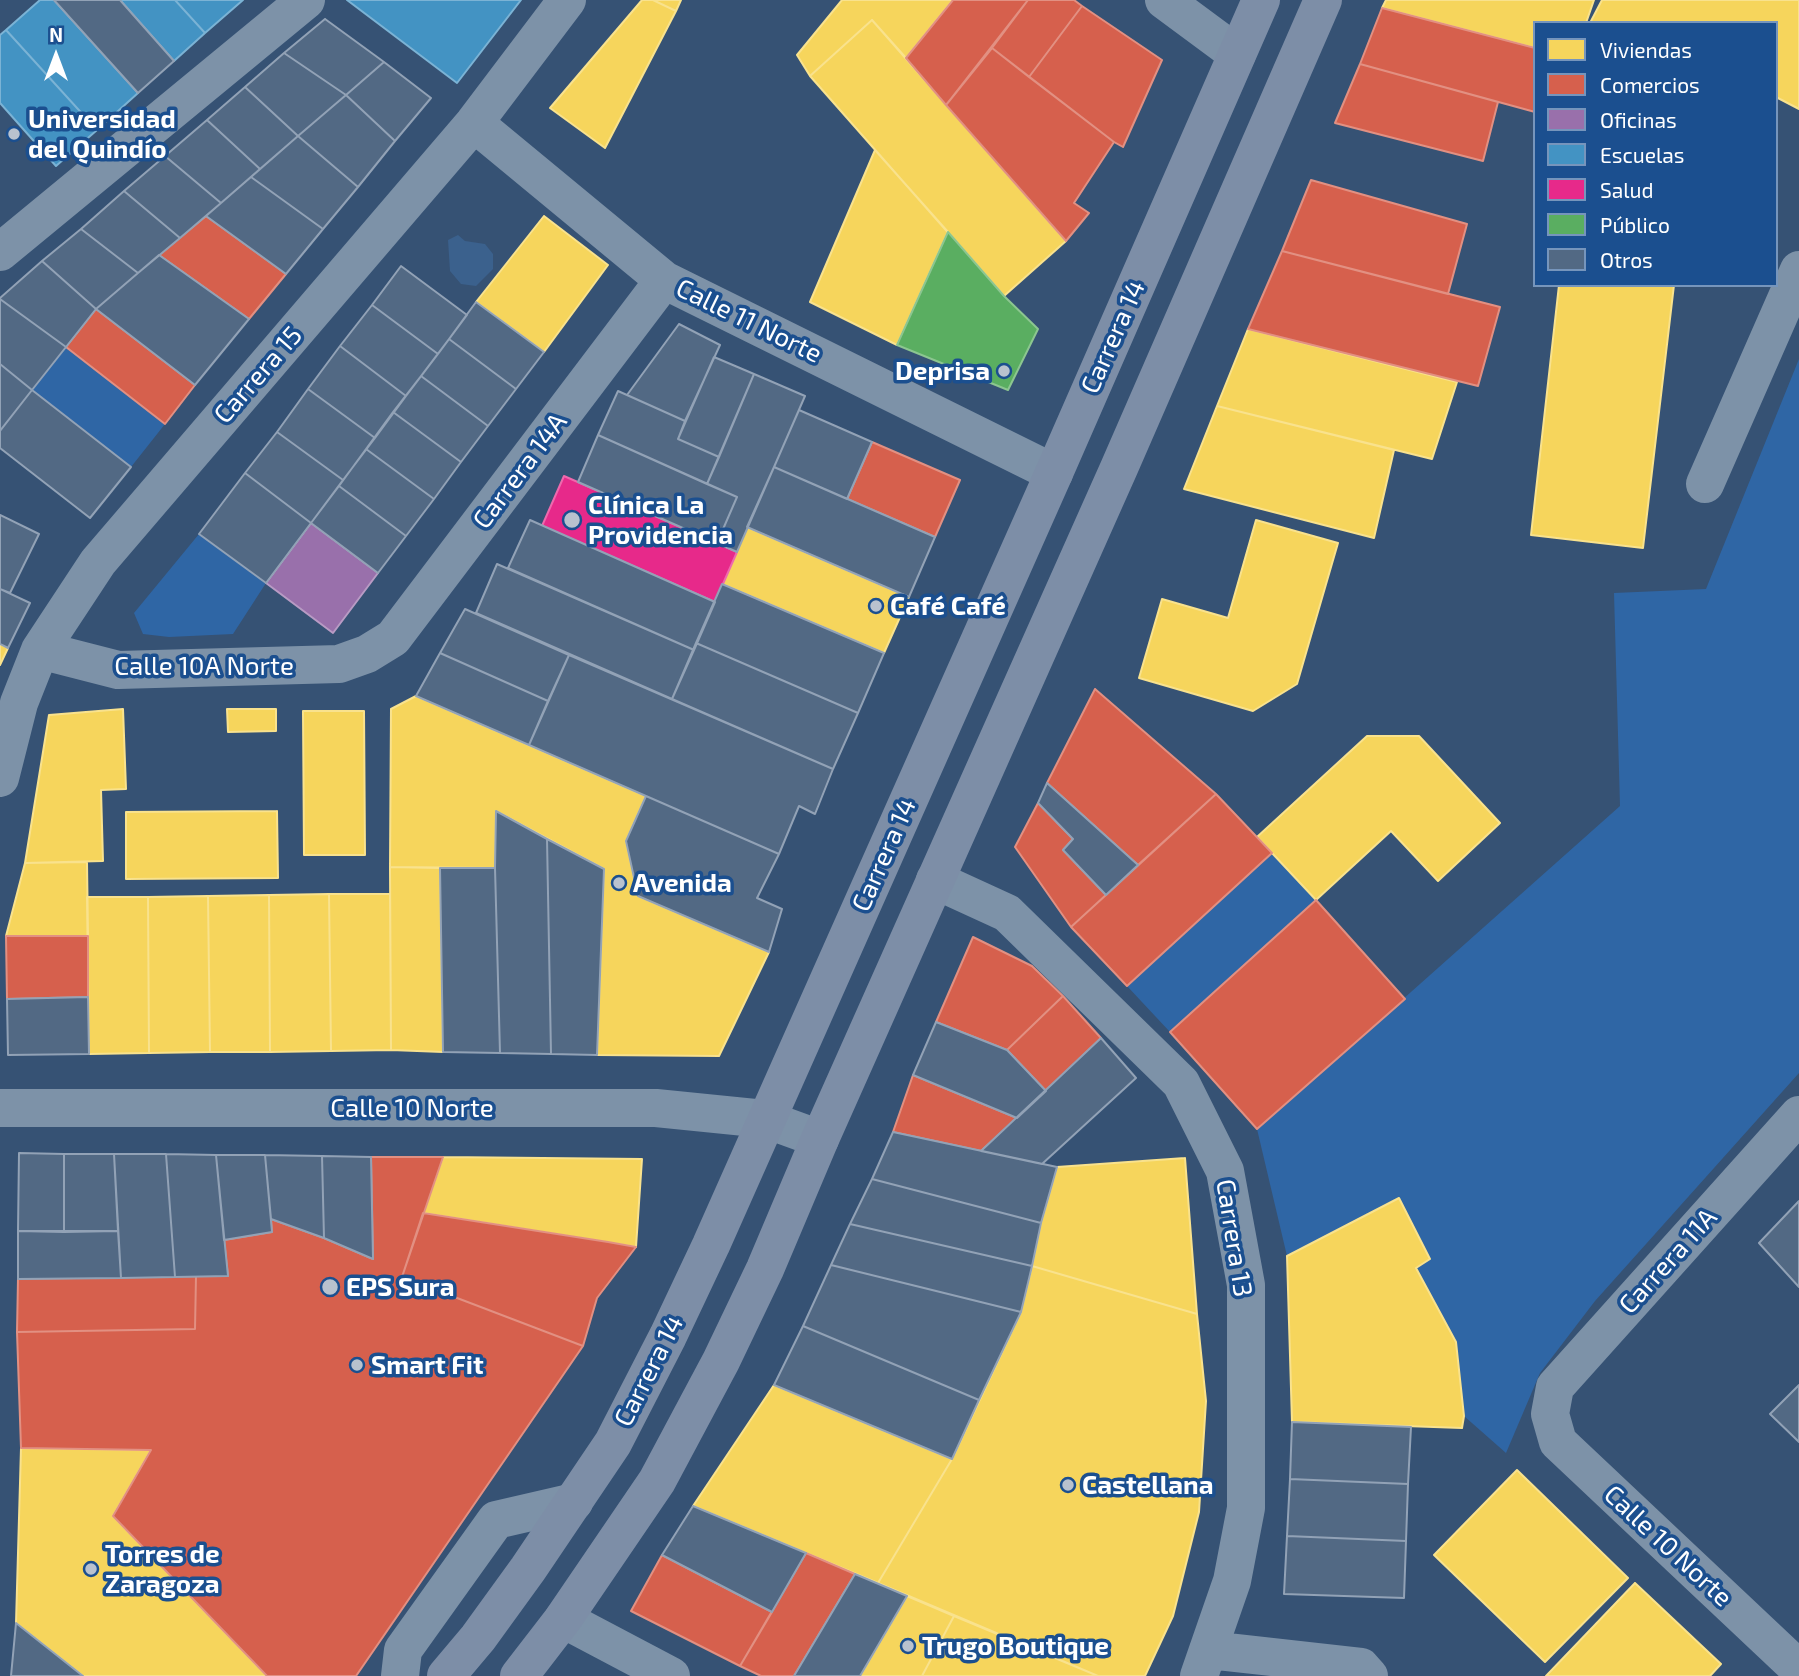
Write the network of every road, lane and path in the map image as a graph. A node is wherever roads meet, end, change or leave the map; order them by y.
1 (306, 0) edge
2 (567, 0) edge
3 (1164, 0) edge
4 (1261, 0) edge
5 (1323, 0) edge
6 (1237, 54) junction
7 (474, 123) junction
8 (0, 252) edge
9 (1799, 270) edge
10 (664, 279) junction
11 (1054, 473) junction
12 (1705, 484) dead end
13 (40, 650) junction
14 (368, 654) joint
15 (0, 778) edge
16 (935, 880) junction
17 (0, 1108) edge
18 (1799, 1115) edge
19 (765, 1119) junction
20 (820, 1139) junction
21 (1550, 1415) joint
22 (574, 1502) junction
23 (563, 1619) junction
24 (1204, 1663) edge
25 (1799, 1669) edge
26 (524, 1674) edge
27 (400, 1676) edge
28 (446, 1676) edge
29 (671, 1676) edge
30 (1370, 1676) edge

1 - 8 street
2 - 7 street, Carrera 15
3 - 6 street
4 - 6 main road, Carrera 14
5 - 16 main road
6 - 11 main road, Carrera 14
7 - 10 street, Calle 11 Norte
7 - 13 street, Carrera 15
9 - 12 street
10 - 11 street, Calle 11 Norte
10 - 14 street, Carrera 14A
11 - 19 main road, Carrera 14
13 - 14 street, Calle 10A Norte
13 - 15 street, Carrera 15
16 - 20 main road
16 - 24 street, Carrera 13
17 - 19 street, Calle 10 Norte
18 - 21 street, Carrera 11A
19 - 20 street, Calle 10 Norte
19 - 22 main road, Carrera 14
20 - 23 main road
21 - 25 street, Calle 10 Norte
22 - 27 street
22 - 28 main road, Carrera 14
23 - 26 main road
23 - 29 street
24 - 30 street

